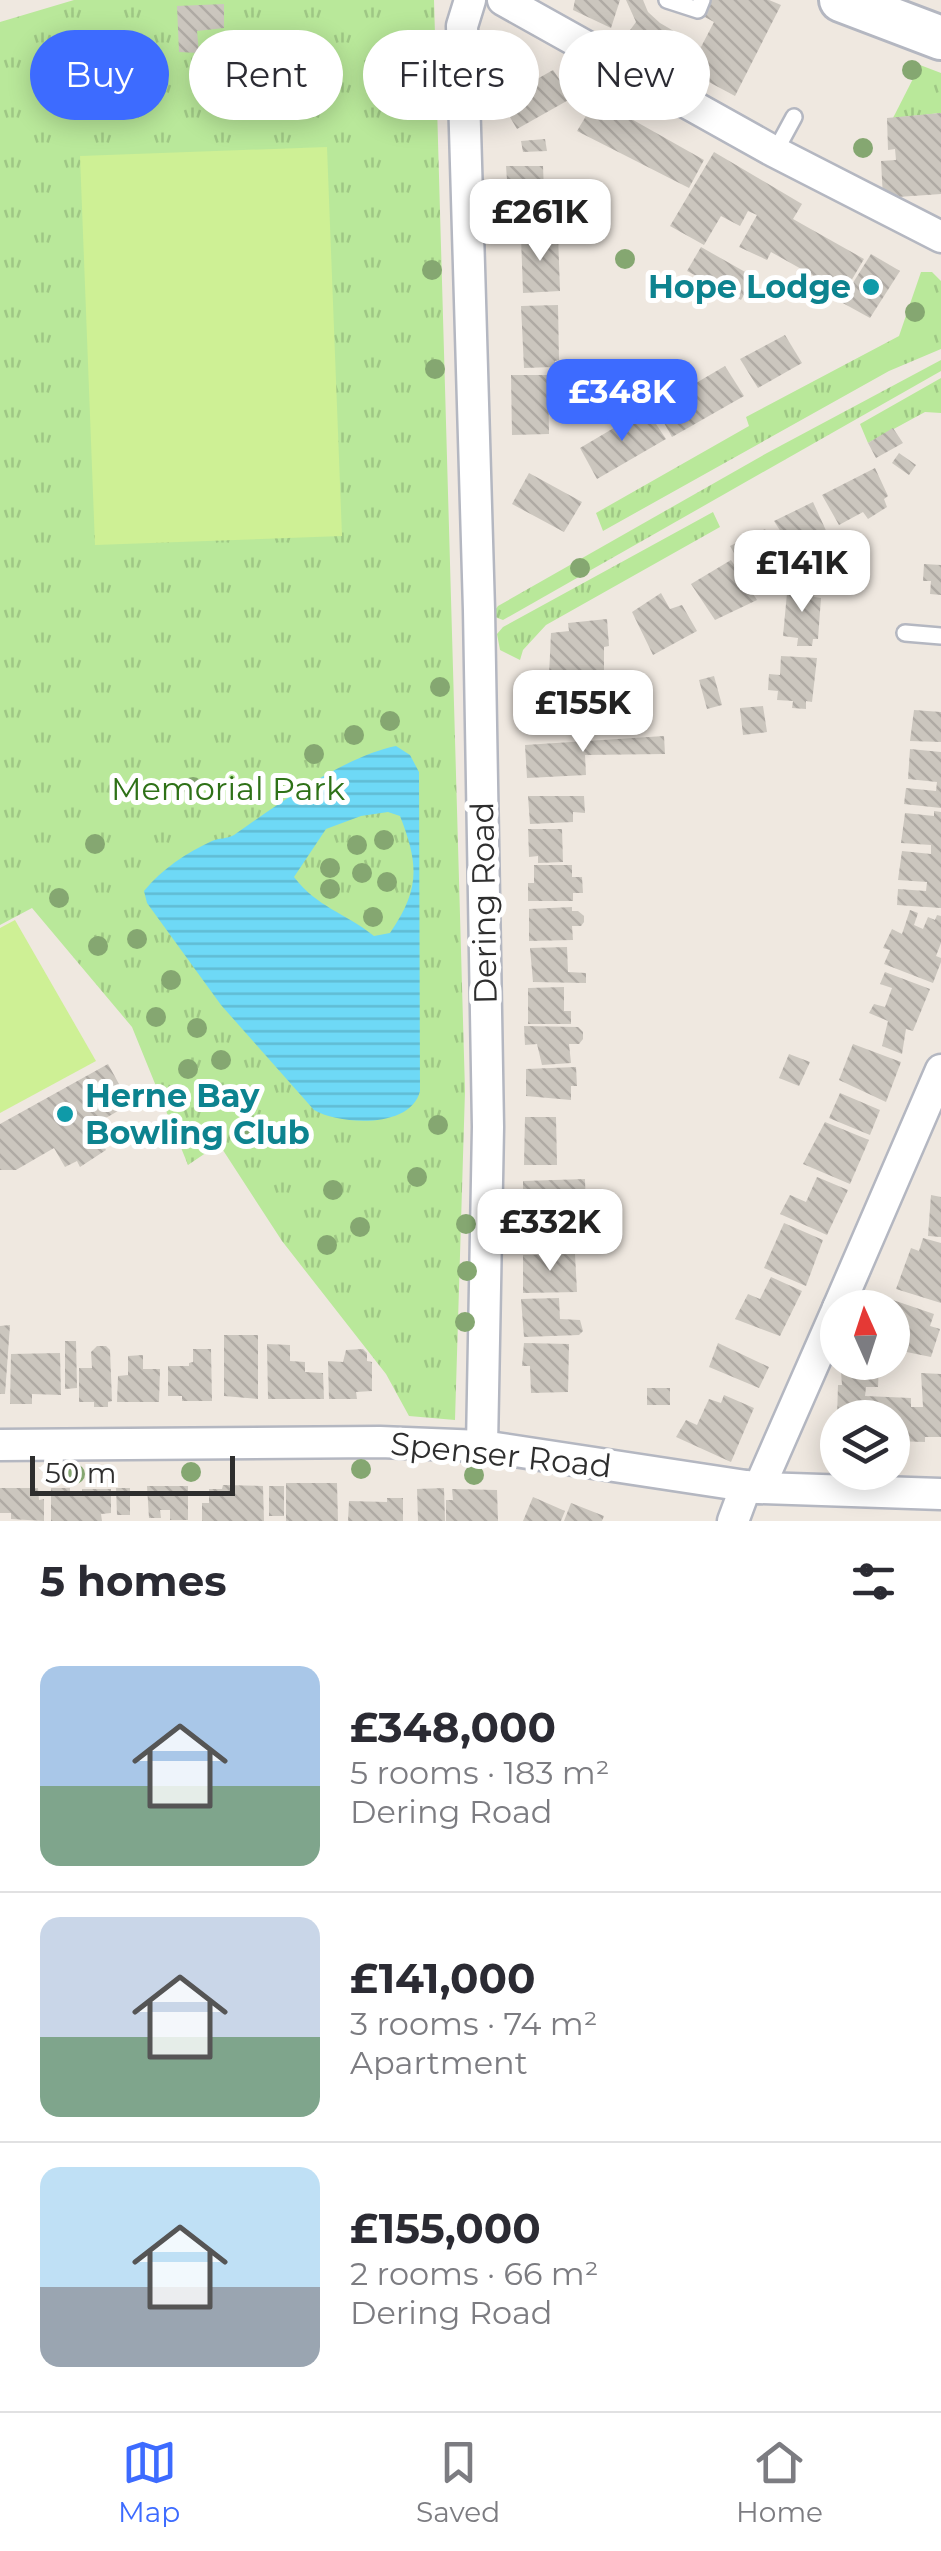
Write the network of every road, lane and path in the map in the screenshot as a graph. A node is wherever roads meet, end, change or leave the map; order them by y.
1 (470, 0) edge
2 (503, 0) edge
3 (666, 0) edge
4 (702, 0) edge
5 (842, 0) edge
6 (941, 38) edge
7 (794, 117) dead end
8 (775, 152) junction
9 (941, 237) edge
10 (905, 633) dead end
11 (941, 636) edge
12 (941, 1070) edge
13 (846, 1290) edge
14 (820, 1346) edge
15 (0, 1445) edge
16 (482, 1446) junction
17 (753, 1487) junction
18 (941, 1494) edge
19 (734, 1521) edge

1 - 16 street, Dering Road
2 - 8 street
3 - 4 lane
5 - 6 street
7 - 8 lane
8 - 9 street
10 - 11 lane
12 - 13 street
14 - 17 street
15 - 16 street, Spenser Road
16 - 17 street, Spenser Road
17 - 18 street, Spenser Road
17 - 19 street

